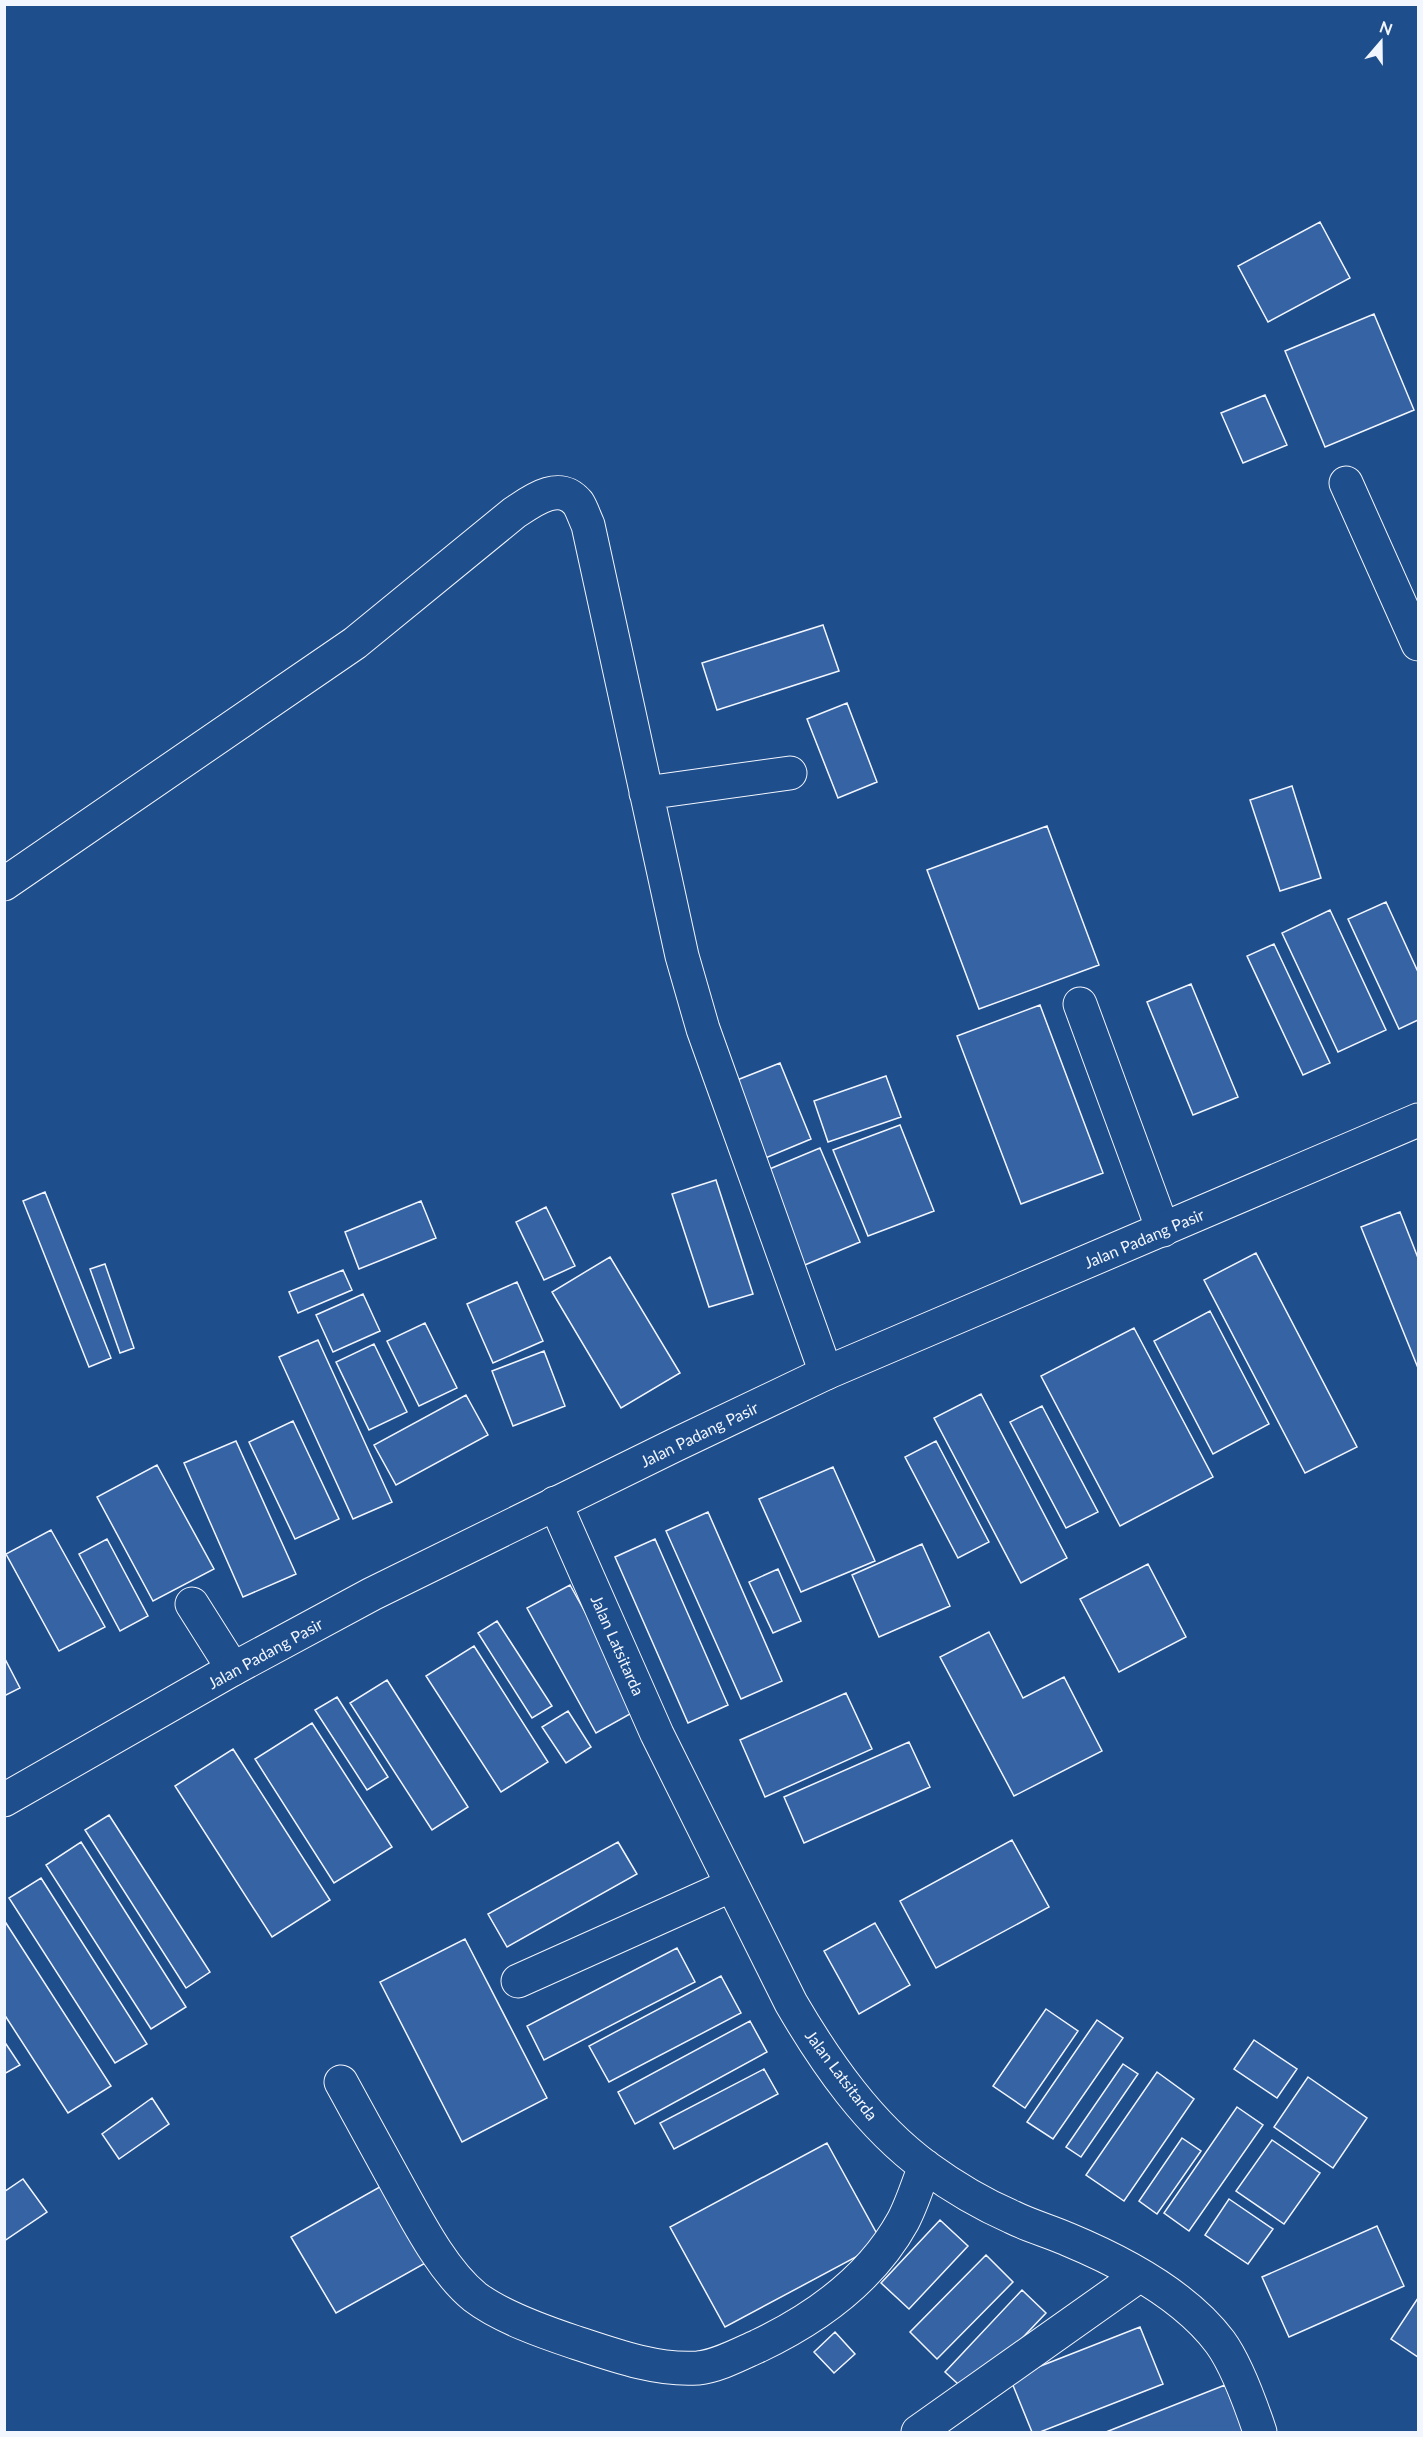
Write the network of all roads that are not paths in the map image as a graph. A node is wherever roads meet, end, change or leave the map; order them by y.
1 (1346, 483) dead end
2 (1419, 645) edge
3 (790, 773) dead end
4 (646, 793) junction
5 (4, 884) edge
6 (1080, 1004) dead end
7 (1419, 1120) edge
8 (1163, 1230) junction
9 (826, 1373) junction
10 (555, 1503) junction
11 (192, 1604) dead end
12 (233, 1670) junction
13 (4, 1800) edge
14 (732, 1885) junction
15 (519, 1981) dead end
16 (341, 2082) dead end
17 (925, 2166) junction
18 (1140, 2275) junction
19 (918, 2433) edge
20 (1260, 2433) edge

1 - 2 main road
3 - 4 main road
4 - 5 main road
4 - 9 main road
6 - 8 main road
7 - 8 main road, Jalan Padang Pasir
8 - 9 main road, Jalan Padang Pasir
9 - 10 main road, Jalan Padang Pasir
10 - 12 main road, Jalan Padang Pasir
10 - 14 main road, Jalan Latsitarda
11 - 12 main road
12 - 13 main road, Jalan Padang Pasir
14 - 15 main road
14 - 17 main road, Jalan Latsitarda
16 - 17 main road
17 - 18 main road, Jalan Latsitarda
18 - 19 main road
18 - 20 main road, Jalan Latsitarda

